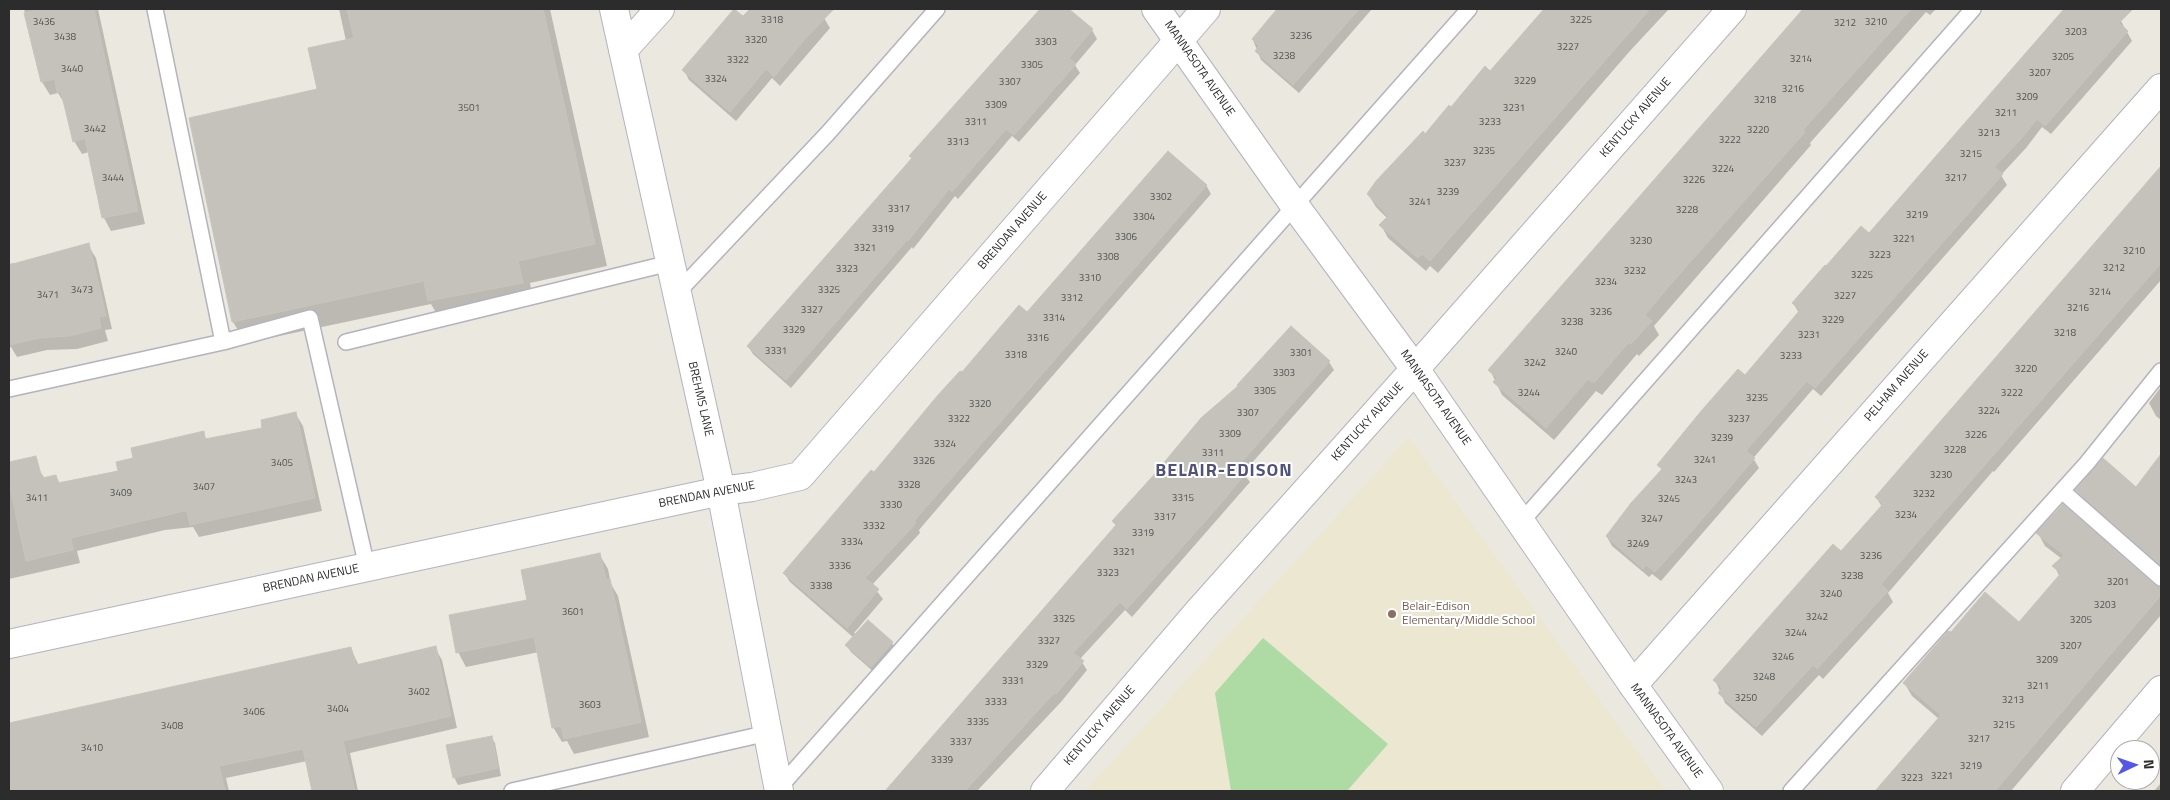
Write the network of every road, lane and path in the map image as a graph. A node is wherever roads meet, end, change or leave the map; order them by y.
1 (155, 9) edge
2 (614, 9) edge
3 (660, 9) edge
4 (938, 9) edge
5 (1156, 9) edge
6 (1206, 9) edge
7 (1469, 9) edge
8 (1732, 9) edge
9 (1973, 9) edge
10 (1179, 40) junction
11 (623, 50) junction
12 (2161, 88) edge
13 (1295, 206) junction
14 (670, 263) junction
15 (677, 293) junction
16 (223, 342) junction
17 (346, 342) dead end
18 (1415, 369) junction
19 (2161, 371) edge
20 (9, 389) edge
21 (721, 491) junction
22 (2062, 491) junction
23 (1522, 521) junction
24 (367, 567) junction
25 (2161, 578) edge
26 (9, 644) edge
27 (1633, 685) junction
28 (2161, 690) edge
29 (768, 733) junction
30 (778, 790) edge
31 (512, 791) edge
32 (1044, 791) edge
33 (1709, 791) edge
34 (1791, 791) edge
35 (2075, 791) edge

1 - 16 lane
2 - 11 street, BREHMS LANE
3 - 11 street
4 - 15 lane
5 - 10 street, MANNASOTA AVENUE
6 - 10 street, BRENDAN AVENUE
7 - 13 lane
8 - 18 street, KENTUCKY AVENUE
9 - 23 lane
10 - 13 street, MANNASOTA AVENUE
10 - 21 street, BRENDAN AVENUE
11 - 14 street, BREHMS LANE
12 - 27 street, PELHAM AVENUE
13 - 18 street, MANNASOTA AVENUE
13 - 30 lane
14 - 15 street, BREHMS LANE
14 - 17 lane
15 - 21 street, BREHMS LANE
16 - 20 lane
16 - 24 lane
18 - 23 street, MANNASOTA AVENUE
18 - 32 street, KENTUCKY AVENUE
19 - 22 lane
21 - 24 street, BRENDAN AVENUE
21 - 29 street, BREHMS LANE
22 - 25 lane
22 - 34 lane
23 - 27 street, MANNASOTA AVENUE
24 - 26 street, BRENDAN AVENUE
27 - 33 street, MANNASOTA AVENUE
28 - 35 street
29 - 30 street, BREHMS LANE
29 - 31 lane

